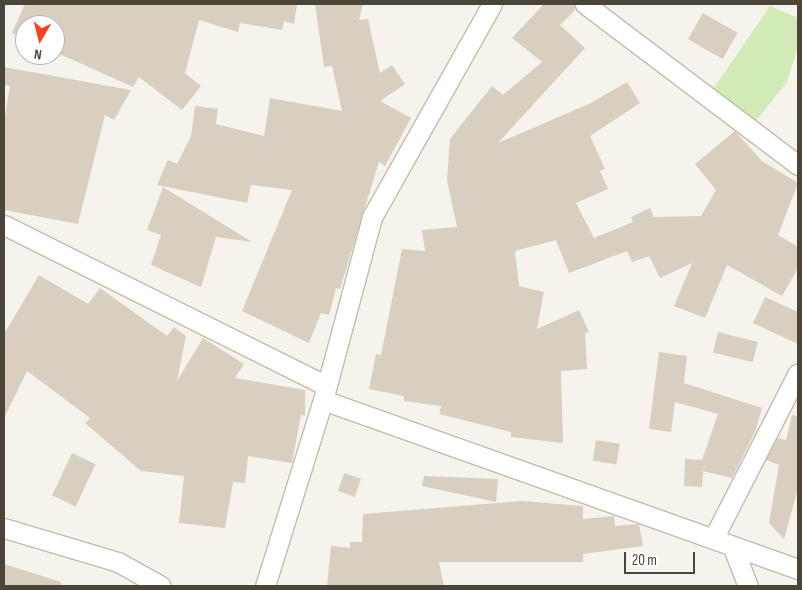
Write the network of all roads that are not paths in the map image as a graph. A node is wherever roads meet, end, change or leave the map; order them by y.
1 (492, 4) edge
2 (585, 4) edge
3 (798, 165) edge
4 (4, 225) edge
5 (798, 373) edge
6 (324, 392) junction
7 (4, 528) edge
8 (713, 539) junction
9 (734, 550) junction
10 (798, 569) edge
11 (161, 586) edge
12 (265, 586) edge
13 (748, 586) edge

1 - 6 street
2 - 3 street
4 - 6 street
5 - 8 street
6 - 8 street
6 - 12 street
7 - 11 street
8 - 9 street
9 - 10 street
9 - 13 street

